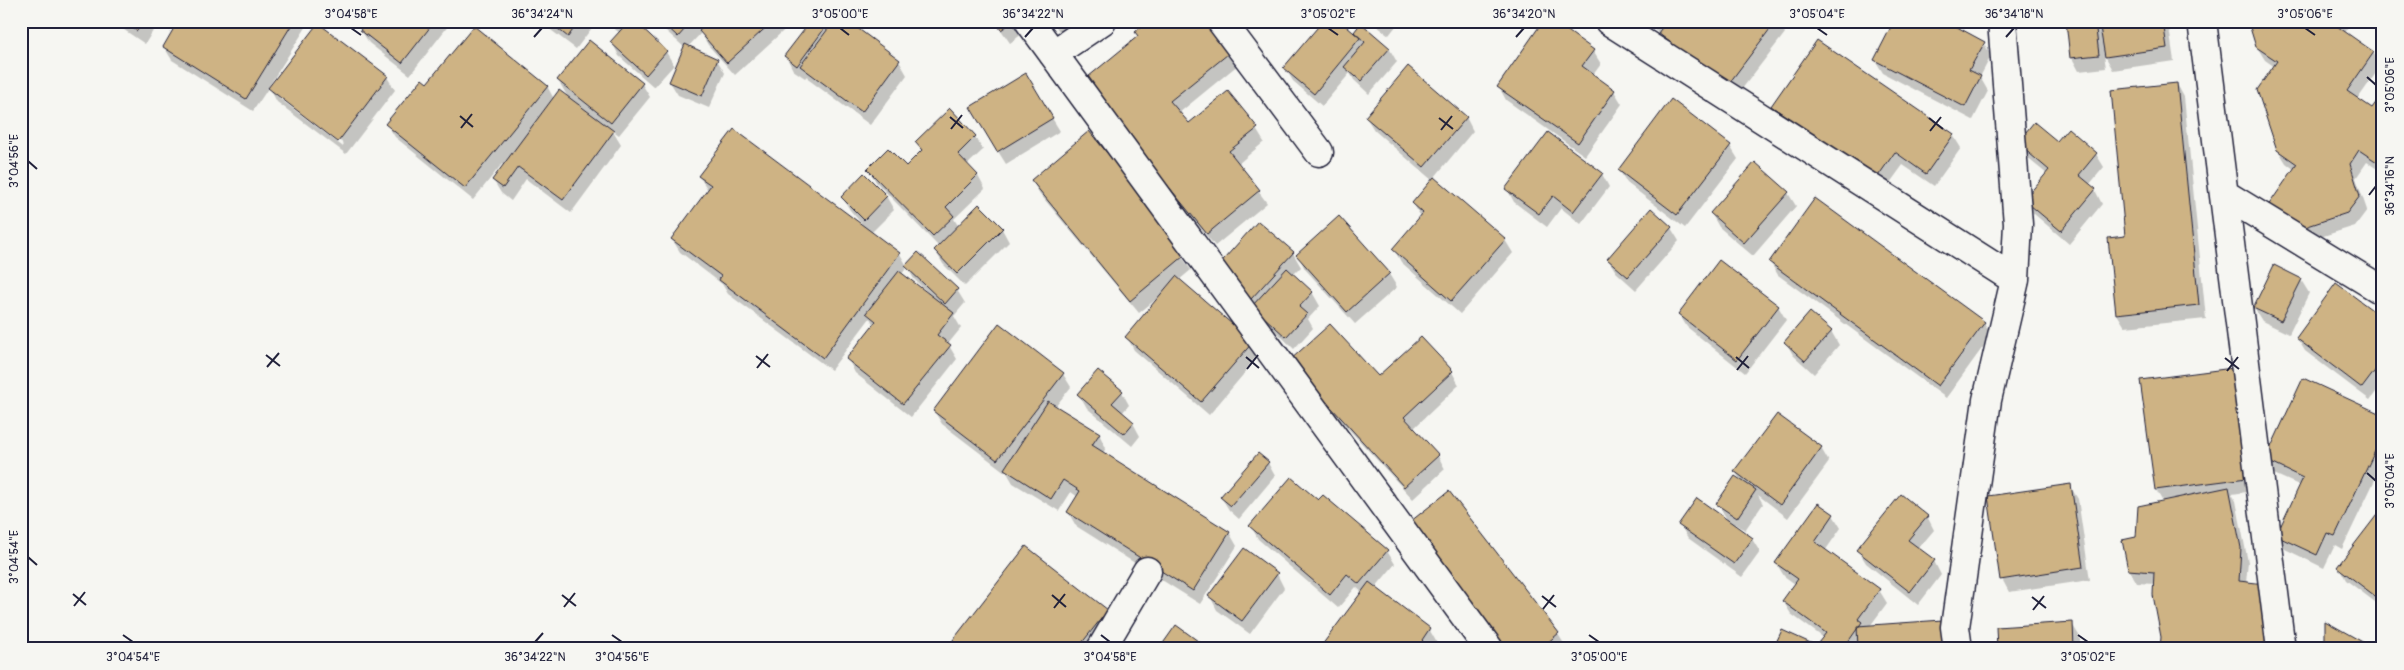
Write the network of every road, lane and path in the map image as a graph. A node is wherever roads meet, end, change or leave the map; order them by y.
1 (1029, 21) edge
2 (1102, 21) edge
3 (1221, 21) edge
4 (1609, 21) edge
5 (2002, 21) edge
6 (2202, 21) edge
7 (1053, 54) junction
8 (1320, 152) dead end
9 (2224, 194) junction
10 (2015, 280) junction
11 (2383, 291) edge
12 (1147, 571) dead end
13 (1101, 649) edge
14 (1489, 649) edge
15 (1958, 649) edge
16 (2281, 649) edge

1 - 7 street
2 - 7 street
3 - 8 street
4 - 10 street
5 - 10 street
6 - 9 street
7 - 14 street
9 - 11 street
9 - 16 street
10 - 15 street
12 - 13 street

